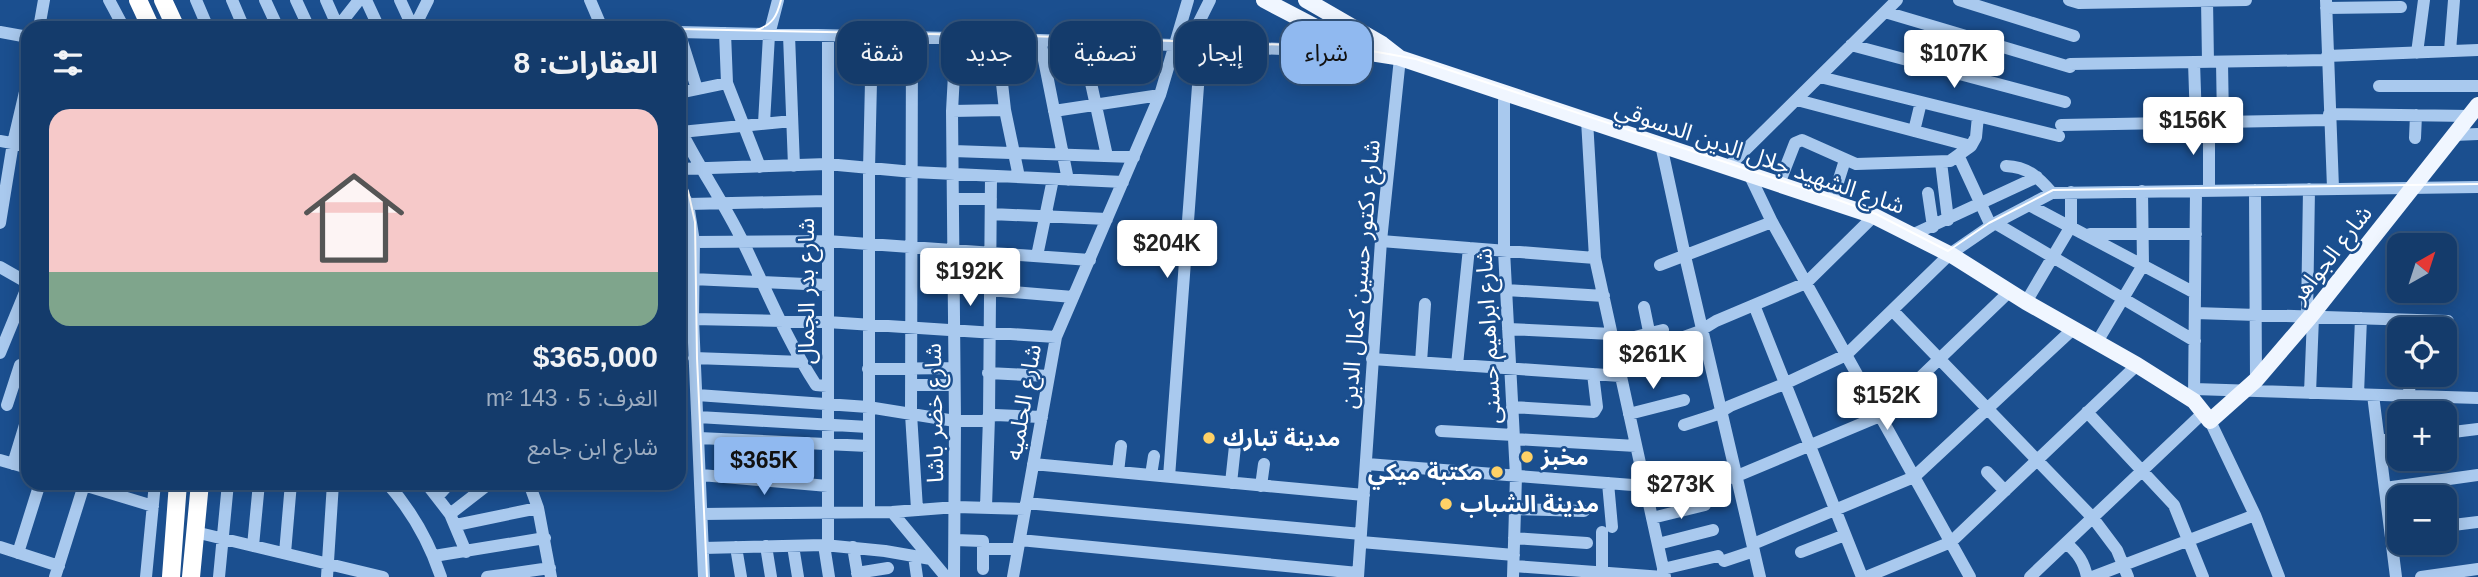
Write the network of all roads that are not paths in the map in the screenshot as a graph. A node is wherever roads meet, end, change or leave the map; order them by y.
1 (44, 0) edge
2 (109, 0) edge
3 (138, 0) edge
4 (163, 0) edge
5 (196, 0) edge
6 (232, 0) edge
7 (265, 0) edge
8 (296, 0) edge
9 (326, 0) edge
10 (366, 0) edge
11 (400, 0) edge
12 (428, 0) edge
13 (590, 0) edge
14 (778, 0) edge
15 (1188, 0) edge
16 (1210, 0) edge
17 (1264, 0) edge
18 (1306, 0) edge
19 (1897, 0) edge
20 (1959, 0) edge
21 (2246, 0) edge
22 (2424, 0) edge
23 (2454, 0) edge
24 (2150, 1) edge
25 (2207, 1) edge
26 (2074, 2) edge
27 (2326, 4) edge
28 (2401, 7) dead end
29 (1885, 12) junction
30 (345, 16) edge
31 (40, 21) edge
32 (120, 21) edge
33 (148, 21) edge
34 (173, 21) edge
35 (205, 21) edge
36 (241, 21) edge
37 (275, 21) edge
38 (306, 21) edge
39 (376, 21) edge
40 (410, 21) edge
41 (417, 21) edge
42 (599, 21) edge
43 (1185, 21) edge
44 (1197, 21) edge
45 (1304, 21) edge
46 (0, 32) edge
47 (686, 32) edge
48 (725, 33) junction
49 (769, 34) junction
50 (789, 35) junction
51 (21, 36) edge
52 (2074, 36) dead end
53 (828, 37) junction
54 (837, 37) edge
55 (1036, 40) edge
56 (1040, 40) junction
57 (1050, 40) edge
58 (1852, 45) junction
59 (2478, 50) edge
60 (2450, 51) junction
61 (1372, 53) edge
62 (2417, 53) junction
63 (686, 54) edge
64 (1400, 58) junction
65 (2327, 58) junction
66 (1175, 60) edge
67 (2194, 62) junction
68 (2215, 62) junction
69 (1820, 76) junction
70 (727, 83) junction
71 (871, 84) edge
72 (912, 84) edge
73 (953, 84) edge
74 (1002, 84) edge
75 (1090, 84) edge
76 (1198, 86) dead end
77 (2379, 86) dead end
78 (2478, 86) edge
79 (697, 89) junction
80 (686, 91) edge
81 (1507, 92) junction
82 (1160, 95) junction
83 (21, 99) edge
84 (1797, 100) junction
85 (1922, 102) junction
86 (2065, 102) dead end
87 (1094, 104) junction
88 (1005, 110) junction
89 (952, 111) junction
90 (1054, 111) junction
91 (2474, 111) edge
92 (2416, 115) junction
93 (1978, 116) junction
94 (2330, 117) junction
95 (1587, 120) junction
96 (792, 121) junction
97 (2202, 122) junction
98 (2223, 122) junction
99 (764, 123) junction
100 (744, 124) junction
101 (686, 129) edge
102 (1914, 131) junction
103 (2478, 134) edge
104 (2454, 135) junction
105 (2415, 138) dead end
106 (686, 140) edge
107 (6, 142) edge
108 (1661, 145) junction
109 (1971, 146) junction
110 (953, 151) junction
111 (1014, 153) junction
112 (1063, 155) junction
113 (1107, 156) junction
114 (1134, 157) junction
115 (1959, 157) junction
116 (1845, 160) junction
117 (1941, 162) junction
118 (827, 164) junction
119 (794, 166) junction
120 (2006, 166) dead end
121 (760, 167) junction
122 (1728, 167) junction
123 (686, 169) edge
124 (701, 169) junction
125 (869, 169) junction
126 (913, 172) junction
127 (953, 174) junction
128 (1749, 174) junction
129 (991, 176) junction
130 (1019, 177) junction
131 (2038, 177) junction
132 (1053, 179) junction
133 (1068, 180) junction
134 (1123, 183) junction
135 (1779, 184) junction
136 (2478, 187) edge
137 (2333, 188) junction
138 (2309, 189) junction
139 (2411, 189) junction
140 (2255, 190) junction
141 (2142, 191) junction
142 (2203, 191) junction
143 (2071, 192) junction
144 (1928, 193) dead end
145 (2052, 193) junction
146 (954, 199) junction
147 (991, 199) junction
148 (686, 200) edge
149 (827, 201) junction
150 (1832, 201) junction
151 (724, 203) junction
152 (688, 204) junction
153 (1980, 204) junction
154 (2029, 205) junction
155 (991, 214) junction
156 (1874, 216) junction
157 (1045, 217) junction
158 (1107, 219) junction
159 (1948, 220) junction
160 (1772, 222) junction
161 (0, 223) edge
162 (1993, 224) junction
163 (2071, 226) junction
164 (1933, 227) junction
165 (2087, 234) junction
166 (2142, 234) junction
167 (2196, 234) junction
168 (1912, 235) junction
169 (1381, 241) junction
170 (694, 242) junction
171 (743, 242) junction
172 (827, 242) junction
173 (869, 245) junction
174 (912, 248) junction
175 (1469, 248) junction
176 (954, 250) junction
177 (1504, 251) junction
178 (990, 252) junction
179 (1950, 254) junction
180 (1037, 256) junction
181 (1685, 256) junction
182 (2053, 257) junction
183 (1595, 258) junction
184 (1090, 260) junction
185 (1660, 265) dead end
186 (2143, 265) junction
187 (0, 267) edge
188 (692, 279) junction
189 (21, 280) edge
190 (762, 282) junction
191 (1806, 283) junction
192 (827, 285) junction
193 (990, 290) junction
194 (1506, 290) junction
195 (2009, 292) junction
196 (2195, 293) junction
197 (1604, 296) junction
198 (1073, 297) junction
199 (2123, 299) junction
200 (21, 301) edge
201 (2026, 302) junction
202 (1425, 304) dead end
203 (1754, 305) junction
204 (1644, 307) dead end
205 (1892, 311) junction
206 (2195, 313) junction
207 (2255, 315) junction
208 (2310, 317) junction
209 (2361, 318) junction
210 (693, 319) junction
211 (779, 320) junction
212 (2387, 321) edge
213 (827, 322) junction
214 (869, 324) junction
215 (912, 327) junction
216 (1508, 329) junction
217 (1702, 329) junction
218 (2073, 329) junction
219 (953, 330) junction
220 (989, 332) junction
221 (1656, 332) junction
222 (1056, 337) junction
223 (1613, 338) junction
224 (2195, 341) junction
225 (1670, 342) dead end
226 (2097, 342) junction
227 (1653, 351) dead end
228 (0, 353) edge
229 (1846, 355) junction
230 (694, 358) junction
231 (0, 359) edge
232 (1372, 359) junction
233 (1940, 360) junction
234 (802, 362) junction
235 (1421, 362) junction
236 (21, 365) edge
237 (1457, 365) junction
238 (2137, 365) junction
239 (911, 368) junction
240 (954, 368) junction
241 (1510, 368) junction
242 (868, 369) junction
243 (21, 372) edge
244 (988, 373) junction
245 (1593, 374) junction
246 (1049, 376) junction
247 (1621, 376) junction
248 (1784, 384) junction
249 (2251, 384) junction
250 (911, 385) junction
251 (954, 385) junction
252 (827, 386) junction
253 (2409, 387) edge
254 (2310, 393) junction
255 (2358, 394) junction
256 (697, 395) junction
257 (2373, 395) junction
258 (2409, 396) junction
259 (2478, 398) edge
260 (1684, 400) dead end
261 (827, 404) junction
262 (6, 405) dead end
263 (2200, 406) junction
264 (868, 407) junction
265 (1512, 407) junction
266 (1987, 409) junction
267 (1722, 411) junction
268 (2087, 412) junction
269 (911, 414) junction
270 (1629, 414) junction
271 (1880, 416) junction
272 (698, 417) junction
273 (989, 417) junction
274 (1042, 417) junction
275 (956, 421) junction
276 (827, 425) junction
277 (1684, 425) dead end
278 (868, 427) junction
279 (2478, 429) edge
280 (21, 430) edge
281 (1441, 431) dead end
282 (2457, 432) edge
283 (1514, 437) junction
284 (699, 438) junction
285 (2387, 439) edge
286 (2379, 440) junction
287 (827, 446) junction
288 (868, 446) junction
289 (1121, 446) dead end
290 (1235, 446) dead end
291 (1636, 446) junction
292 (1809, 446) junction
293 (1154, 456) dead end
294 (2037, 460) junction
295 (6, 462) edge
296 (1033, 464) junction
297 (1264, 464) dead end
298 (1367, 464) junction
299 (2143, 471) junction
300 (1118, 472) junction
301 (1987, 472) dead end
302 (701, 475) junction
303 (1151, 475) junction
304 (2478, 475) edge
305 (1516, 476) junction
306 (1737, 476) junction
307 (1169, 477) junction
308 (1914, 477) junction
309 (1231, 483) junction
310 (1608, 483) junction
311 (1709, 484) dead end
312 (828, 486) junction
313 (1261, 486) junction
314 (1645, 486) junction
315 (2385, 488) junction
316 (38, 490) edge
317 (77, 490) edge
318 (111, 490) edge
319 (154, 490) edge
320 (177, 490) edge
321 (199, 490) edge
322 (227, 490) edge
323 (258, 490) edge
324 (290, 490) edge
325 (333, 490) edge
326 (397, 490) edge
327 (432, 490) edge
328 (444, 490) edge
329 (483, 490) edge
330 (532, 490) edge
331 (2005, 491) junction
332 (1364, 495) junction
333 (438, 496) junction
334 (2387, 497) edge
335 (1705, 505) dead end
336 (153, 506) junction
337 (1026, 506) junction
338 (956, 507) junction
339 (986, 507) junction
340 (538, 508) junction
341 (917, 509) junction
342 (1515, 509) junction
343 (1834, 510) junction
344 (1584, 511) dead end
345 (828, 512) junction
346 (869, 512) junction
347 (892, 512) junction
348 (702, 514) junction
349 (2255, 515) junction
350 (1652, 518) junction
351 (2093, 518) junction
352 (453, 520) junction
353 (2478, 522) edge
354 (2457, 525) edge
355 (1713, 530) dead end
356 (195, 532) junction
357 (1844, 535) junction
358 (224, 538) junction
359 (545, 538) junction
360 (1361, 538) junction
361 (1514, 538) junction
362 (955, 540) junction
363 (2189, 540) junction
364 (1951, 542) junction
365 (1587, 543) dead end
366 (2066, 543) junction
367 (1658, 544) junction
368 (826, 545) junction
369 (1019, 545) junction
370 (253, 546) junction
371 (766, 546) junction
372 (793, 546) junction
373 (0, 547) edge
374 (736, 547) junction
375 (853, 547) junction
376 (1753, 547) junction
377 (702, 548) junction
378 (984, 549) junction
379 (886, 551) junction
380 (466, 552) junction
381 (1801, 552) dead end
382 (18, 553) junction
383 (285, 553) junction
384 (2396, 555) edge
385 (434, 556) junction
386 (914, 556) junction
387 (1514, 566) edge
388 (983, 569) dead end
389 (2478, 569) edge
390 (327, 570) edge
391 (938, 570) edge
392 (57, 571) edge
393 (2126, 571) edge
394 (551, 572) edge
395 (888, 573) edge
396 (1561, 573) edge
397 (1601, 574) edge
398 (1664, 574) edge
399 (858, 575) edge
400 (1358, 575) edge
401 (1636, 576) edge
402 (146, 577) edge
403 (171, 577) edge
404 (191, 577) edge
405 (219, 577) edge
406 (383, 577) edge
407 (441, 577) edge
408 (487, 577) edge
409 (704, 577) edge
410 (741, 577) edge
411 (771, 577) edge
412 (798, 577) edge
413 (829, 577) edge
414 (917, 577) edge
415 (954, 577) edge
416 (1013, 577) edge
417 (1760, 577) edge
418 (1864, 577) edge
419 (1970, 577) edge
420 (2030, 577) edge
421 (2090, 577) edge
422 (2203, 577) edge
423 (2279, 577) edge
424 (2396, 577) edge
425 (2421, 577) edge

1 - 31 street
2 - 32 street
3 - 33 highway
4 - 34 highway
5 - 35 street
6 - 36 street
7 - 37 street
8 - 38 street
9 - 30 street
10 - 39 street
11 - 40 street
12 - 41 street
13 - 42 street
14 - 49 street
15 - 43 street
16 - 44 street
17 - 45 main road
18 - 64 main road, شارع الشهيد جلال الدين الدسوقي
19 - 29 street
20 - 52 street
21 - 25 street
22 - 62 street
23 - 60 street
24 - 25 street
24 - 26 street
25 - 68 street
27 - 28 street
27 - 65 street
29 - 58 street
29 - 67 street
46 - 51 street
47 - 48 street
48 - 49 street
48 - 70 street
49 - 50 street
49 - 99 street
50 - 53 street
50 - 96 street
53 - 54 street
53 - 118 street, شارع بدر الجمال
55 - 56 street
56 - 57 street
56 - 90 street
58 - 69 street
58 - 86 street
59 - 60 street
60 - 62 street
61 - 64 main road
62 - 65 street
63 - 79 street
64 - 81 main road, شارع الشهيد جلال الدين الدسوقي
64 - 169 street, شارع دكتور حسين كمال الدين
65 - 68 street
65 - 94 street
66 - 82 street, شارع الحلميه
67 - 68 street
67 - 97 street
68 - 98 street
69 - 84 street
69 - 85 street
70 - 79 street
70 - 100 street
71 - 125 street
72 - 126 street
73 - 89 street, شارع خضر باشا
74 - 88 street
75 - 87 street
76 - 307 street
77 - 78 street
79 - 80 street
81 - 95 main road, شارع الشهيد جلال الدين الدسوقي
81 - 177 street, شارع ابراهيم حسنى
82 - 87 street
82 - 114 street, شارع الحلميه
83 - 107 street
84 - 102 street
84 - 122 street
85 - 93 street
85 - 102 street
87 - 90 street
87 - 113 street
88 - 89 street
88 - 111 street
89 - 110 street, شارع خضر باشا
90 - 112 street
91 - 92 street
91 - 104 main road, شارع الجواهر
92 - 94 street
92 - 105 street
93 - 97 street
93 - 109 street
94 - 98 street
94 - 137 street
95 - 108 main road, شارع الشهيد جلال الدين الدسوقي
95 - 183 street
96 - 99 street
96 - 119 street
97 - 98 street
97 - 142 street
99 - 100 street
100 - 101 street
100 - 121 street
102 - 109 street
103 - 104 street
104 - 139 main road, شارع الجواهر
106 - 124 street
107 - 161 street
108 - 122 main road, شارع الشهيد جلال الدين الدسوقي
108 - 181 street
109 - 115 street
110 - 111 street
110 - 127 street, شارع خضر باشا
111 - 112 street
111 - 130 street
112 - 113 street
112 - 133 street
113 - 114 street
114 - 134 street, شارع الحلميه
115 - 117 street
115 - 153 street
116 - 117 street
116 - 135 street
116 - 150 street
117 - 159 street
118 - 119 street
118 - 125 street
118 - 149 street, شارع بدر الجمال
119 - 121 street
120 - 131 street
121 - 124 street
122 - 128 main road, شارع الشهيد جلال الدين الدسوقي
123 - 124 street
124 - 151 street
125 - 126 street
125 - 173 street
126 - 127 street
126 - 174 street
127 - 129 street
127 - 146 street, شارع خضر باشا
128 - 135 main road, شارع الشهيد جلال الدين الدسوقي
128 - 160 street
129 - 130 street
129 - 147 street
130 - 132 street
131 - 145 street
131 - 153 street
132 - 133 street
132 - 157 street
133 - 134 street
134 - 158 street, شارع الحلميه
135 - 150 main road, شارع الشهيد جلال الدين الدسوقي
136 - 139 street
137 - 138 street
137 - 139 street
138 - 140 street
138 - 208 street
139 - 208 main road, شارع الجواهر
140 - 142 street
140 - 207 street
141 - 142 street
141 - 143 street
141 - 166 street
142 - 167 street
143 - 145 street
143 - 163 street
144 - 164 street
145 - 154 street
146 - 147 street
146 - 176 street, شارع خضر باشا
147 - 155 street
148 - 152 street
149 - 151 street
149 - 172 street, شارع بدر الجمال
150 - 156 main road, شارع الشهيد جلال الدين الدسوقي
151 - 152 street
151 - 171 street
152 - 170 street
153 - 159 street
153 - 162 street
154 - 162 street
154 - 163 street
155 - 157 street
155 - 178 street
156 - 168 main road, شارع الشهيد جلال الدين الدسوقي
156 - 191 street
157 - 158 street
157 - 180 street
158 - 184 street, شارع الحلميه
159 - 164 street
160 - 181 street
160 - 191 street
162 - 179 street
162 - 182 street
163 - 165 street
163 - 182 street
164 - 168 street
165 - 166 street
165 - 186 street
166 - 167 street
166 - 186 street
167 - 196 street
168 - 179 main road, شارع الشهيد جلال الدين الدسوقي
169 - 175 street
169 - 232 street, شارع دكتور حسين كمال الدين
170 - 171 street
170 - 188 street
171 - 172 street
171 - 190 street
172 - 173 street
172 - 192 street, شارع بدر الجمال
173 - 174 street
173 - 214 street
174 - 176 street
174 - 215 street
175 - 177 street
175 - 237 street
176 - 178 street
176 - 219 street, شارع خضر باشا
177 - 183 street
177 - 194 street, شارع ابراهيم حسنى
178 - 180 street
178 - 193 street
179 - 195 main road, شارع الشهيد جلال الدين الدسوقي
179 - 205 street
180 - 184 street
181 - 185 street
181 - 217 street
182 - 199 street
182 - 201 street
183 - 197 street
184 - 198 street, شارع الحلميه
186 - 196 street
186 - 199 street
187 - 189 street
188 - 190 street
188 - 210 street
190 - 192 street
190 - 211 street
191 - 203 street
191 - 229 street
192 - 213 street, شارع بدر الجمال
193 - 198 street
193 - 220 street
194 - 197 street
194 - 216 street, شارع ابراهيم حسنى
195 - 201 main road, شارع الشهيد جلال الدين الدسوقي
195 - 233 street
196 - 206 street
197 - 223 street
198 - 222 street, شارع الحلميه
199 - 224 street
199 - 226 street
200 - 228 street
201 - 218 main road, شارع الشهيد جلال الدين الدسوقي
202 - 235 street
203 - 217 street
203 - 248 street
204 - 221 street
205 - 229 street
205 - 233 street
206 - 207 street
206 - 224 street
207 - 208 street
207 - 249 street
208 - 209 street
208 - 249 main road, شارع الجواهر
208 - 254 street
209 - 212 street
209 - 255 street
210 - 211 street
210 - 230 street
211 - 213 street
211 - 234 street
213 - 214 street
213 - 252 street, شارع بدر الجمال
214 - 215 street
214 - 242 street
215 - 219 street
215 - 239 street
216 - 223 street
216 - 241 street, شارع ابراهيم حسنى
217 - 225 street
217 - 267 street
218 - 226 main road, شارع الشهيد جلال الدين الدسوقي
218 - 266 street
219 - 220 street
219 - 240 street, شارع خضر باشا
220 - 222 street
220 - 244 street
221 - 223 street
221 - 227 street
222 - 246 street, شارع الحلميه
223 - 247 street
224 - 263 street
226 - 238 main road, شارع الشهيد جلال الدين الدسوقي
229 - 248 street
229 - 271 street
230 - 234 street
230 - 256 street
231 - 236 street
232 - 235 street
232 - 298 street, شارع دكتور حسين كمال الدين
233 - 266 street
233 - 271 street
234 - 252 street
235 - 237 street
237 - 241 street
238 - 263 main road, شارع الشهيد جلال الدين الدسوقي
238 - 268 street
239 - 240 street
239 - 242 street
239 - 250 street
240 - 251 street, شارع خضر باشا
241 - 245 street
241 - 265 street, شارع ابراهيم حسنى
242 - 264 street
243 - 262 street
244 - 246 street
244 - 273 street
245 - 247 street
245 - 265 street
246 - 274 street, شارع الحلميه
247 - 270 street
248 - 267 street
248 - 292 street
249 - 254 street
249 - 263 main road, شارع الجواهر
249 - 263 street
250 - 251 street
250 - 269 street
251 - 275 street, شارع خضر باشا
252 - 261 street, شارع بدر الجمال
253 - 258 street
254 - 255 street
255 - 257 street
256 - 261 street
256 - 272 street
257 - 258 street
257 - 286 street
258 - 259 street
260 - 270 street
261 - 264 street
261 - 276 street, شارع بدر الجمال
263 - 299 street
263 - 349 street
264 - 269 street
264 - 278 street
265 - 283 street, شارع ابراهيم حسنى
266 - 294 street
266 - 308 street
267 - 277 street
267 - 306 street
268 - 294 street
268 - 299 street
269 - 275 street
269 - 341 street
270 - 291 street
271 - 292 street
271 - 308 street
272 - 276 street
272 - 284 street
273 - 274 street
273 - 275 street
273 - 339 street
274 - 296 street, شارع الحلميه
275 - 338 street, شارع خضر باشا
276 - 278 street
276 - 287 street, شارع بدر الجمال
278 - 288 street
279 - 282 street
280 - 295 street
281 - 283 street
283 - 291 street
283 - 305 street, شارع ابراهيم حسنى
284 - 287 street
284 - 302 street
285 - 286 street
286 - 315 street
287 - 288 street
287 - 312 street, شارع بدر الجمال
288 - 346 street
289 - 300 street
290 - 309 street
291 - 314 street
292 - 306 street
292 - 343 street
293 - 303 street
294 - 331 street
294 - 351 street
296 - 300 street
296 - 337 street, شارع الحلميه
297 - 313 street
298 - 305 street
298 - 332 street, شارع دكتور حسين كمال الدين
299 - 351 street
299 - 363 street
300 - 303 street
301 - 331 street
302 - 312 street
302 - 348 street
303 - 307 street
304 - 315 street
305 - 310 street
305 - 342 street, شارع ابراهيم حسنى
306 - 311 street
306 - 376 street
307 - 309 street
308 - 343 street
308 - 364 street
309 - 313 street
310 - 314 street
310 - 397 street
312 - 345 street, شارع بدر الجمال
313 - 332 street
314 - 350 street
315 - 334 street
316 - 382 street
317 - 392 street
318 - 336 street
319 - 336 street
320 - 403 highway
321 - 356 highway
322 - 358 street
323 - 370 street
324 - 383 street
325 - 390 street
326 - 385 street
327 - 333 street
328 - 333 street
329 - 352 street
330 - 340 street
331 - 364 street
332 - 360 street, شارع دكتور حسين كمال الدين
333 - 352 street
335 - 350 street
336 - 402 street
337 - 339 street
337 - 360 street
337 - 369 street, شارع الحلميه
338 - 339 street
338 - 341 street
338 - 362 street, شارع خضر باشا
340 - 352 street
340 - 359 street
341 - 347 street
342 - 344 street
342 - 361 street, شارع ابراهيم حسنى
343 - 357 street
343 - 376 street
345 - 346 street
345 - 348 street
345 - 368 street, شارع بدر الجمال
346 - 347 street
347 - 391 street
348 - 377 street
349 - 363 street
349 - 423 street
350 - 367 street
351 - 366 street
351 - 393 street
352 - 380 street
353 - 354 street
355 - 367 street
356 - 358 street
356 - 404 highway
357 - 381 street
357 - 418 street
358 - 370 street
358 - 405 street
359 - 380 street
359 - 394 street
360 - 387 street
360 - 400 street, شارع دكتور حسين كمال الدين
361 - 365 street
361 - 387 street, شارع ابراهيم حسنى
362 - 378 street
362 - 415 street, شارع خضر باشا
363 - 393 street
363 - 422 street
364 - 418 street
364 - 419 street
366 - 420 street
366 - 421 street
367 - 398 street
368 - 372 street
368 - 375 street
368 - 413 street, شارع بدر الجمال
369 - 378 street
369 - 400 street
369 - 416 street, شارع الحلميه
370 - 383 street
371 - 372 street
371 - 374 street
371 - 411 street
372 - 412 street
373 - 382 street
374 - 377 street
374 - 410 street
375 - 379 street
375 - 399 street
376 - 398 street
376 - 417 street
377 - 409 street
378 - 388 street
379 - 386 street
379 - 395 street
380 - 385 street
382 - 392 street
383 - 390 street
384 - 424 street
385 - 407 street
386 - 391 street
386 - 414 street
387 - 396 street
389 - 425 street
390 - 406 street
393 - 421 street
394 - 408 street
395 - 399 street
396 - 397 street
397 - 401 street
398 - 401 street

